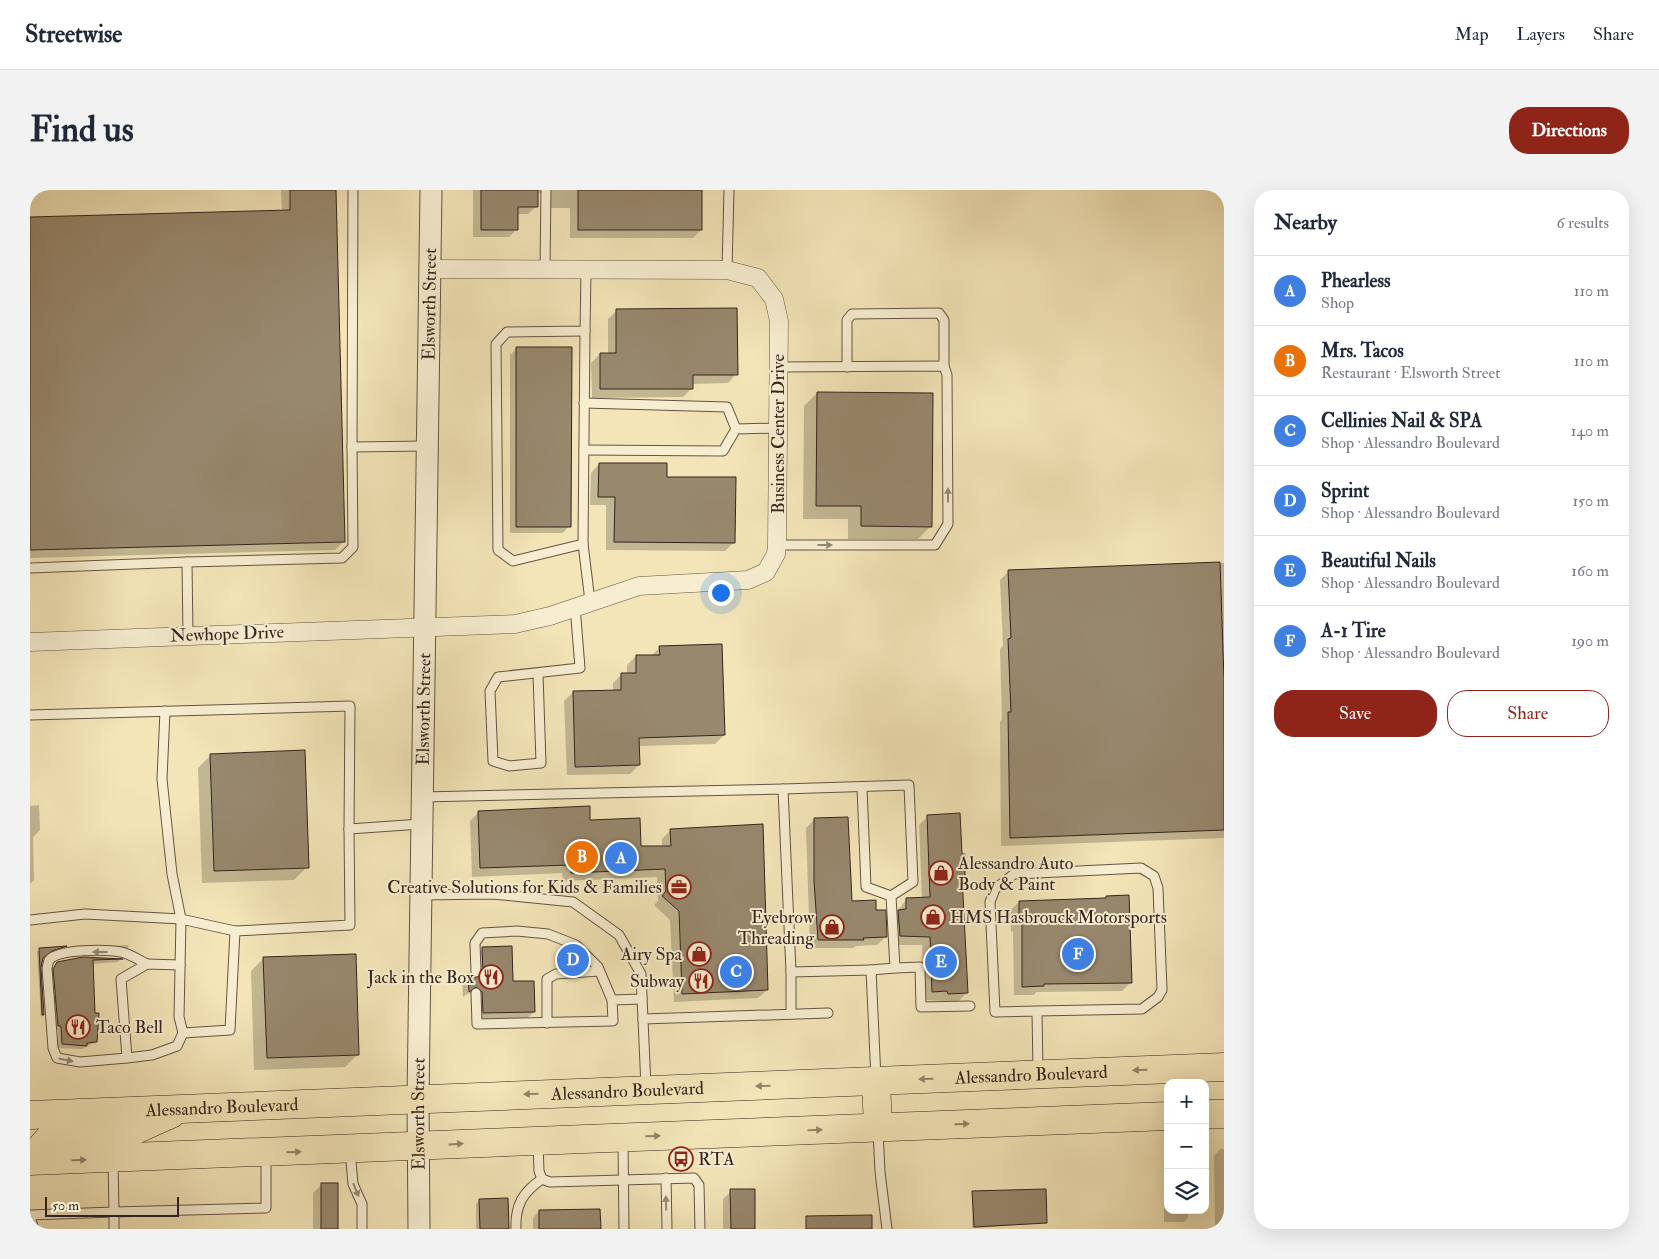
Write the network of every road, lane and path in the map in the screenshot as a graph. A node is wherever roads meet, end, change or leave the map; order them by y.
1 (353, 190) edge
2 (432, 190) edge
3 (546, 190) edge
4 (729, 190) edge
5 (432, 269) junction
6 (545, 269) junction
7 (586, 270) junction
8 (727, 270) junction
9 (585, 331) junction
10 (778, 367) junction
11 (847, 367) junction
12 (946, 371) junction
13 (584, 403) junction
14 (778, 428) junction
15 (736, 430) junction
16 (428, 446) junction
17 (352, 448) junction
18 (584, 450) junction
19 (583, 544) junction
20 (777, 545) junction
21 (187, 562) junction
22 (30, 568) edge
23 (582, 604) junction
24 (425, 626) junction
25 (188, 636) junction
26 (30, 642) edge
27 (538, 674) junction
28 (165, 711) junction
29 (30, 715) edge
30 (862, 787) junction
31 (783, 789) junction
32 (422, 797) junction
33 (422, 824) junction
34 (350, 829) junction
35 (421, 895) junction
36 (891, 896) junction
37 (181, 919) junction
38 (30, 920) edge
39 (235, 931) junction
40 (147, 964) junction
41 (180, 965) junction
42 (895, 968) junction
43 (872, 970) junction
44 (599, 971) junction
45 (476, 972) dead end
46 (791, 972) junction
47 (476, 993) dead end
48 (642, 999) junction
49 (612, 1000) junction
50 (970, 1006) dead end
51 (1037, 1011) junction
52 (828, 1013) dead end
53 (791, 1014) junction
54 (643, 1019) junction
55 (547, 1023) junction
56 (183, 1033) junction
57 (127, 1058) junction
58 (1224, 1067) edge
59 (1038, 1075) junction
60 (876, 1082) junction
61 (646, 1090) junction
62 (418, 1099) junction
63 (184, 1109) junction
64 (1209, 1114) edge
65 (1224, 1114) edge
66 (30, 1115) edge
67 (1164, 1116) edge
68 (878, 1128) junction
69 (623, 1137) junction
70 (538, 1141) junction
71 (418, 1146) junction
72 (350, 1150) junction
73 (266, 1153) junction
74 (113, 1158) junction
75 (30, 1161) edge
76 (666, 1178) junction
77 (542, 1179) junction
78 (624, 1180) junction
79 (114, 1212) junction
80 (30, 1216) edge
81 (34, 1229) edge
82 (114, 1229) edge
83 (362, 1229) edge
84 (419, 1229) edge
85 (516, 1229) edge
86 (624, 1229) edge
87 (667, 1229) edge
88 (700, 1229) edge
89 (886, 1229) edge

1 - 17 lane
2 - 5 street, Elsworth Street
3 - 6 lane
4 - 8 lane
5 - 6 street, Business Center Drive
5 - 16 street, Elsworth Street
6 - 7 street, Business Center Drive
7 - 8 street, Business Center Drive
7 - 9 lane
8 - 10 street, Business Center Drive
9 - 13 lane
9 - 19 lane
10 - 11 lane
10 - 14 street, Business Center Drive
11 - 12 lane
11 - 12 lane
20 -> 12 lane
13 - 15 lane
13 - 18 lane
14 - 15 lane
14 - 20 street, Business Center Drive
15 - 18 lane
16 - 17 lane
16 - 24 street, Elsworth Street
17 - 21 lane
18 - 19 lane
19 - 23 lane
20 - 23 street, Business Center Drive
21 - 22 lane
21 - 25 lane
23 - 24 street, Business Center Drive
23 - 27 lane
24 - 25 street, Newhope Drive
24 - 32 street, Elsworth Street
25 - 26 street, Newhope Drive
27 - 27 lane
28 - 29 lane
28 - 34 lane
28 - 37 lane
30 - 31 lane
30 - 36 lane
30 - 36 lane
31 - 32 lane
31 - 46 lane
32 - 33 street, Elsworth Street
33 - 34 lane
33 - 35 street, Elsworth Street
34 - 39 lane
35 - 48 lane
35 - 62 street, Elsworth Street
36 - 42 lane
37 - 38 lane
37 - 39 lane
37 - 41 lane
39 - 56 lane
40 - 41 lane
40 - 57 lane
40 -> 57 lane
41 - 56 lane
42 - 43 lane
42 - 50 lane
43 - 46 lane
43 - 60 lane
44 - 45 lane
44 - 49 lane
44 - 55 lane
46 - 53 lane
47 - 55 lane
48 - 49 lane
48 - 54 lane
49 - 55 lane
51 - 51 lane
51 - 59 lane
52 - 53 lane
53 - 54 lane
54 - 61 lane
56 - 57 lane
58 -> 59 main road, Alessandro Boulevard
59 -> 60 main road, Alessandro Boulevard
60 -> 61 main road, Alessandro Boulevard
60 - 68 main road
61 -> 62 main road, Alessandro Boulevard
62 - 63 main road, Alessandro Boulevard
62 - 71 street, Elsworth Street
63 - 66 main road, Alessandro Boulevard
63 - 75 main road
64 - 65 main road
68 -> 67 main road
69 -> 68 main road
68 - 89 lane
69 - 70 main road
69 - 78 lane
71 -> 70 main road
70 - 77 lane
71 - 72 main road
71 - 84 street, Elsworth Street
73 -> 72 main road
72 -> 83 lane
73 - 74 main road
73 - 79 lane
75 -> 74 main road
74 - 79 lane
76 - 78 lane
87 -> 76 lane
76 - 88 lane
77 - 78 lane
77 - 85 lane
78 - 86 lane
79 - 80 lane
79 - 82 lane
80 - 81 lane

